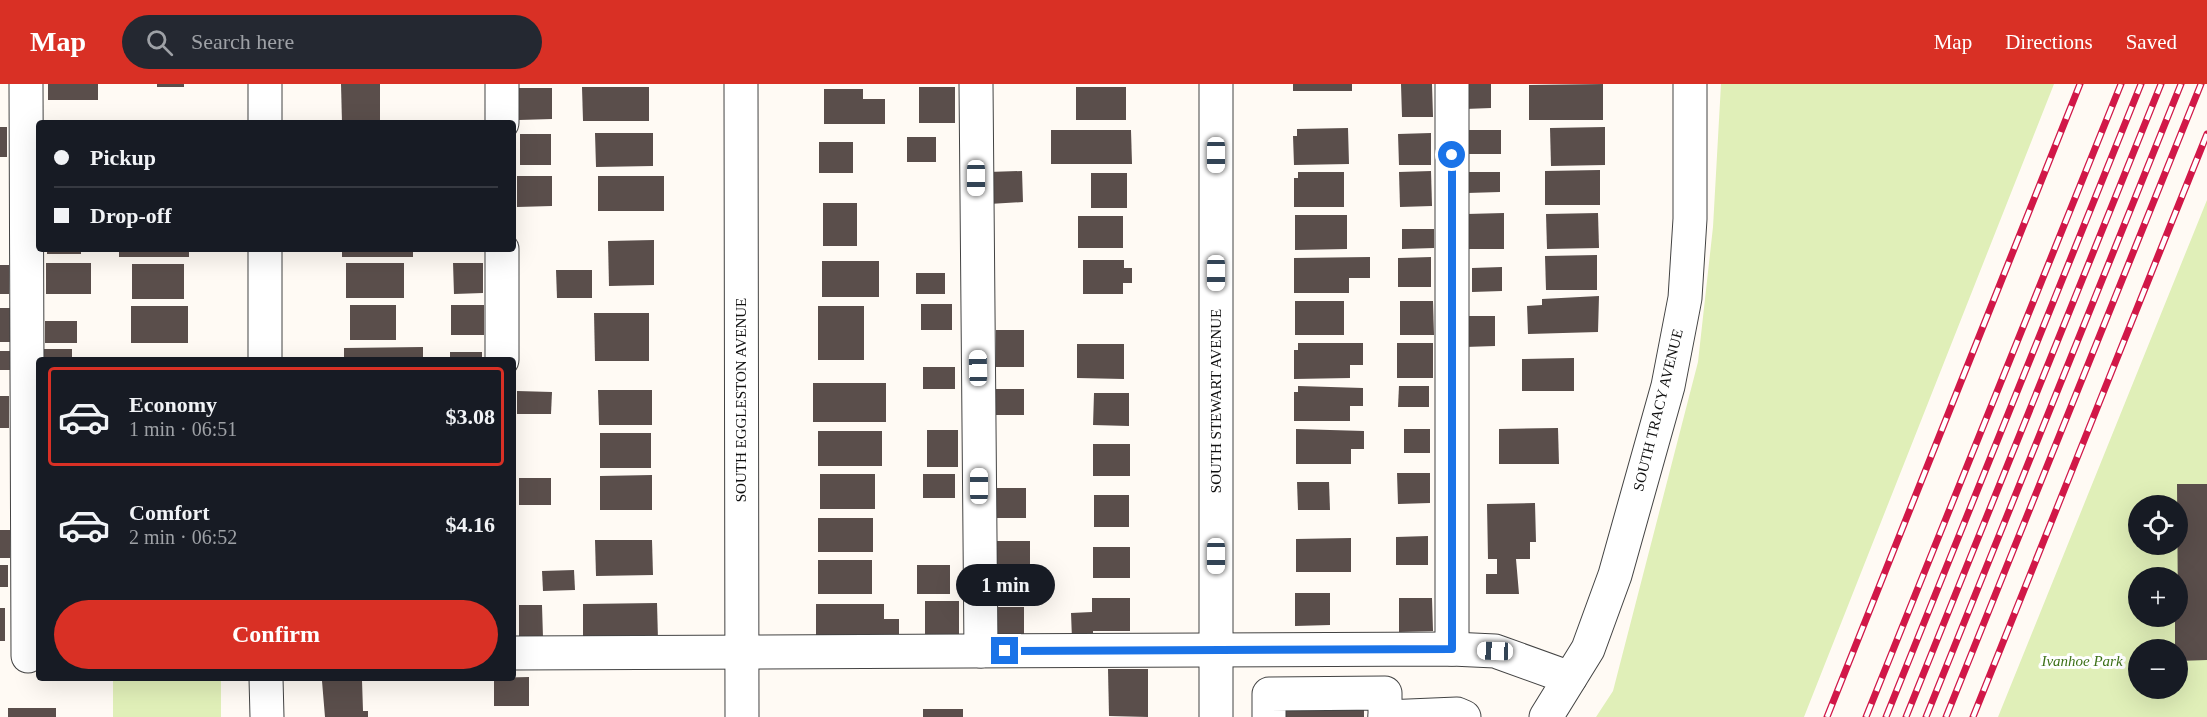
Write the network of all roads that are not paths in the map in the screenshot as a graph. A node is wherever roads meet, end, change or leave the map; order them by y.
1 (26, 84) edge
2 (265, 84) edge
3 (502, 84) edge
4 (741, 84) edge
5 (976, 84) edge
6 (1216, 84) edge
7 (1452, 84) edge
8 (1690, 84) edge
9 (265, 120) edge
10 (502, 120) edge
11 (265, 252) edge
12 (502, 252) edge
13 (266, 357) edge
14 (502, 357) edge
15 (1452, 649) junction
16 (1216, 650) junction
17 (981, 651) junction
18 (742, 652) junction
19 (516, 653) edge
20 (22, 656) edge
21 (1570, 678) junction
22 (267, 681) edge
23 (267, 717) edge
24 (742, 717) edge
25 (1216, 717) edge
26 (1269, 717) edge
27 (1385, 717) edge
28 (1464, 717) edge
29 (1546, 717) edge

1 - 20 street
2 - 9 street
3 - 10 street
4 - 18 street, SOUTH EGGLESTON AVENUE
5 - 17 street
6 - 16 street, SOUTH STEWART AVENUE
7 - 15 street
8 - 21 street, SOUTH TRACY AVENUE
11 - 13 street
12 - 14 street
15 - 16 street
15 - 21 street
16 - 17 street
16 - 25 street, SOUTH STEWART AVENUE
17 - 18 street
18 - 19 street
18 - 24 street, SOUTH EGGLESTON AVENUE
21 - 29 street, SOUTH TRACY AVENUE
22 - 23 street
26 - 27 street
27 - 28 street

